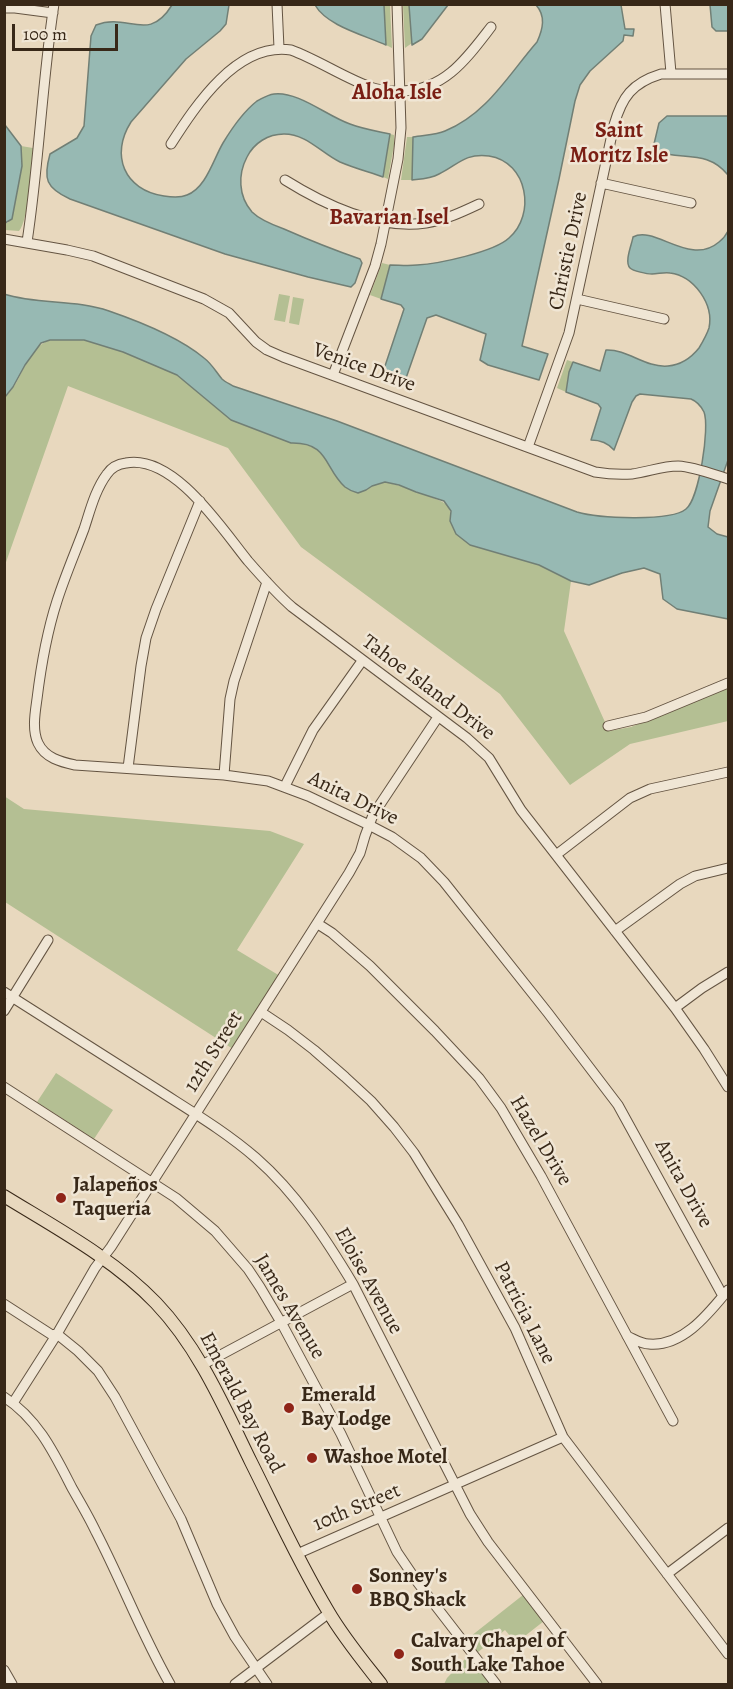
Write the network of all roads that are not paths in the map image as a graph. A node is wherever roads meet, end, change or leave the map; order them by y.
1 (277, 4) edge
2 (397, 4) edge
3 (665, 4) edge
4 (4, 8) edge
5 (54, 9) edge
6 (491, 27) dead end
7 (279, 48) junction
8 (671, 74) junction
9 (729, 74) edge
10 (399, 91) junction
11 (171, 144) dead end
12 (285, 180) dead end
13 (602, 183) junction
14 (691, 203) dead end
15 (479, 204) dead end
16 (385, 221) junction
17 (4, 239) edge
18 (27, 242) junction
19 (577, 299) junction
20 (664, 319) dead end
21 (333, 375) junction
22 (528, 447) junction
23 (120, 465) joint
24 (727, 478) edge
25 (201, 501) junction
26 (267, 582) junction
27 (362, 660) junction
28 (729, 683) edge
29 (438, 717) junction
30 (608, 726) dead end
31 (128, 768) junction
32 (729, 772) edge
33 (224, 775) junction
34 (285, 786) junction
35 (369, 825) junction
36 (556, 855) junction
37 (729, 867) edge
38 (318, 924) junction
39 (615, 931) junction
40 (48, 940) dead end
41 (729, 972) edge
42 (4, 992) edge
43 (13, 998) junction
44 (675, 1008) junction
45 (4, 1011) edge
46 (261, 1012) junction
47 (4, 1087) edge
48 (729, 1087) edge
49 (196, 1114) junction
50 (153, 1182) junction
51 (4, 1196) edge
52 (103, 1260) junction
53 (353, 1284) junction
54 (726, 1293) edge
55 (4, 1304) edge
56 (282, 1324) junction
57 (57, 1334) junction
58 (627, 1336) junction
59 (202, 1365) junction
60 (9, 1400) edge
61 (673, 1421) dead end
62 (563, 1437) junction
63 (455, 1486) junction
64 (380, 1518) junction
65 (729, 1528) edge
66 (297, 1554) junction
67 (668, 1574) junction
68 (329, 1613) junction
69 (729, 1654) edge
70 (255, 1669) junction
71 (4, 1670) edge
72 (12, 1684) edge
73 (170, 1684) edge
74 (235, 1684) edge
75 (267, 1684) edge
76 (381, 1684) edge
77 (496, 1684) edge
78 (597, 1684) edge

1 - 7 street
2 - 10 street
3 - 8 street
4 - 5 street
5 - 18 street
6 - 10 street
7 - 10 street
7 - 11 street
8 - 9 street, Christie Drive
8 - 13 street, Christie Drive
10 - 16 street
12 - 16 street
13 - 14 street
13 - 19 street, Christie Drive
15 - 16 street
16 - 21 street
17 - 18 street, Venice Drive
18 - 21 street, Venice Drive
19 - 20 street
19 - 22 street, Christie Drive
21 - 22 street, Venice Drive
22 - 24 street, Venice Drive
23 - 25 street, Tahoe Island Drive
23 - 31 street, Anita Drive
25 - 26 street, Tahoe Island Drive
25 - 31 street
26 - 27 street, Tahoe Island Drive
26 - 33 street
27 - 29 street, Tahoe Island Drive
27 - 34 street
28 - 30 street
29 - 35 street, 12th Street
29 - 36 street, Tahoe Island Drive
31 - 33 street, Anita Drive
32 - 36 street
33 - 34 street, Anita Drive
34 - 35 street, Anita Drive
35 - 38 street, 12th Street
35 - 54 street, Anita Drive
36 - 39 street, Tahoe Island Drive
37 - 39 street
38 - 46 street, 12th Street
38 - 58 street, Hazel Drive
39 - 44 street, Tahoe Island Drive
40 - 43 street
41 - 44 street
42 - 43 street, Eloise Avenue
43 - 45 street
43 - 49 street, Eloise Avenue
44 - 48 street, Tahoe Island Drive
46 - 49 street, 12th Street
46 - 62 street, Patricia Lane
47 - 50 street, James Avenue
49 - 50 street, 12th Street
49 - 53 street, Eloise Avenue
50 - 52 street, 12th Street
50 - 56 street, James Avenue
51 - 52 main road, Emerald Bay Road
52 - 57 street, 12th Street
52 - 59 main road, Emerald Bay Road
53 - 56 street
53 - 63 street, Eloise Avenue
54 - 58 street
55 - 57 street
56 - 59 street
56 - 64 street, James Avenue
57 - 60 street, 12th Street
57 - 70 street
58 - 61 street, Hazel Drive
59 - 66 main road, Emerald Bay Road
60 - 73 street
62 - 63 street, 10th Street
62 - 67 street, Patricia Lane
63 - 64 street, 10th Street
63 - 78 street, Eloise Avenue
64 - 66 street, 10th Street
64 - 77 street, James Avenue
65 - 67 street
66 - 68 main road, Emerald Bay Road
67 - 69 street, Patricia Lane
68 - 70 street
68 - 76 main road, Emerald Bay Road
70 - 74 street
70 - 75 street
71 - 72 street

